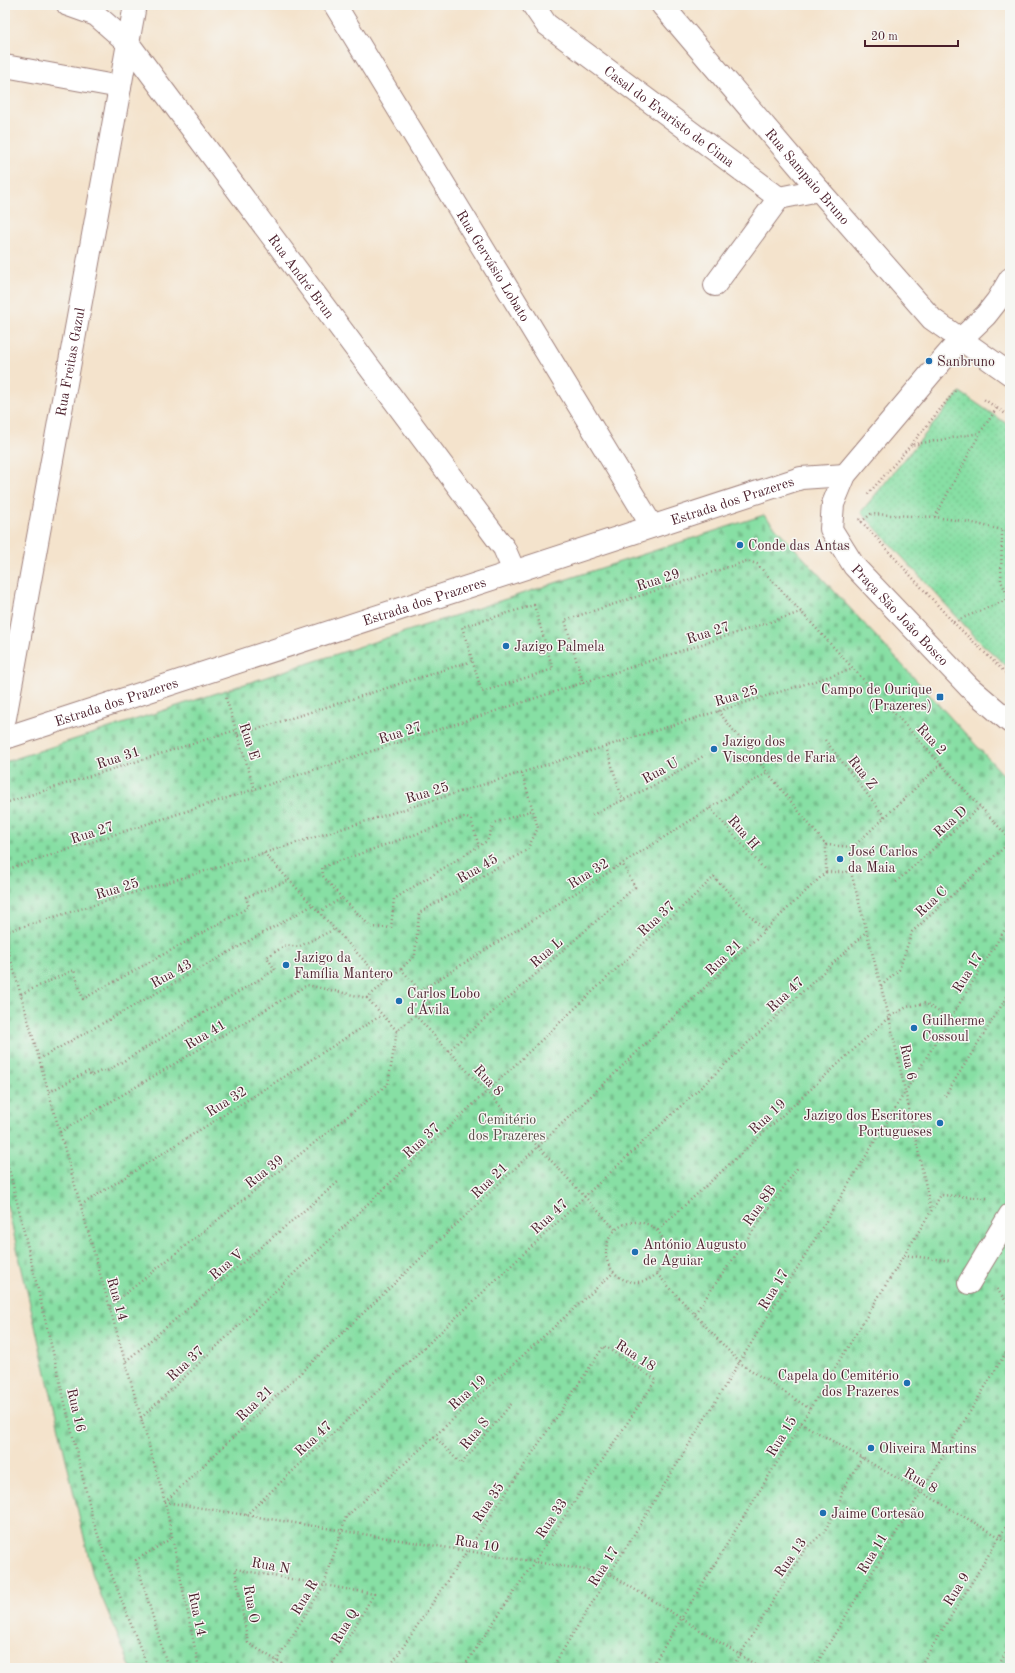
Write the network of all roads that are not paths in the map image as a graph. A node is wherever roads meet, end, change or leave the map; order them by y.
1 (68, 5) edge
2 (135, 5) edge
3 (335, 5) edge
4 (533, 5) edge
5 (662, 5) edge
6 (128, 43) junction
7 (5, 66) edge
8 (120, 87) junction
9 (819, 190) junction
10 (779, 198) junction
11 (1010, 279) edge
12 (715, 285) dead end
13 (960, 340) junction
14 (1010, 374) edge
15 (845, 475) junction
16 (652, 526) junction
17 (514, 571) junction
18 (6, 705) edge
19 (1010, 722) edge
20 (5, 738) edge
21 (1010, 1215) edge
22 (969, 1283) dead end

1 - 6 street, Rua André Brun
2 - 6 street, Rua Freitas Gazul
3 - 16 street, Rua Gervásio Lobato
4 - 10 street, Casal do Evaristo de Cima
5 - 9 street, Rua Sampaio Bruno
6 - 8 street, Rua Freitas Gazul
6 - 17 street, Rua André Brun
7 - 8 street
8 - 18 street, Rua Freitas Gazul
9 - 10 street
9 - 13 street, Rua Sampaio Bruno
10 - 12 street
11 - 13 street, Praça São João Bosco
13 - 14 street, Rua Sampaio Bruno
13 - 15 street, Praça São João Bosco
15 - 16 street, Estrada dos Prazeres
15 - 19 street, Praça São João Bosco
16 - 17 street, Estrada dos Prazeres
17 - 20 street, Estrada dos Prazeres
21 - 22 street

